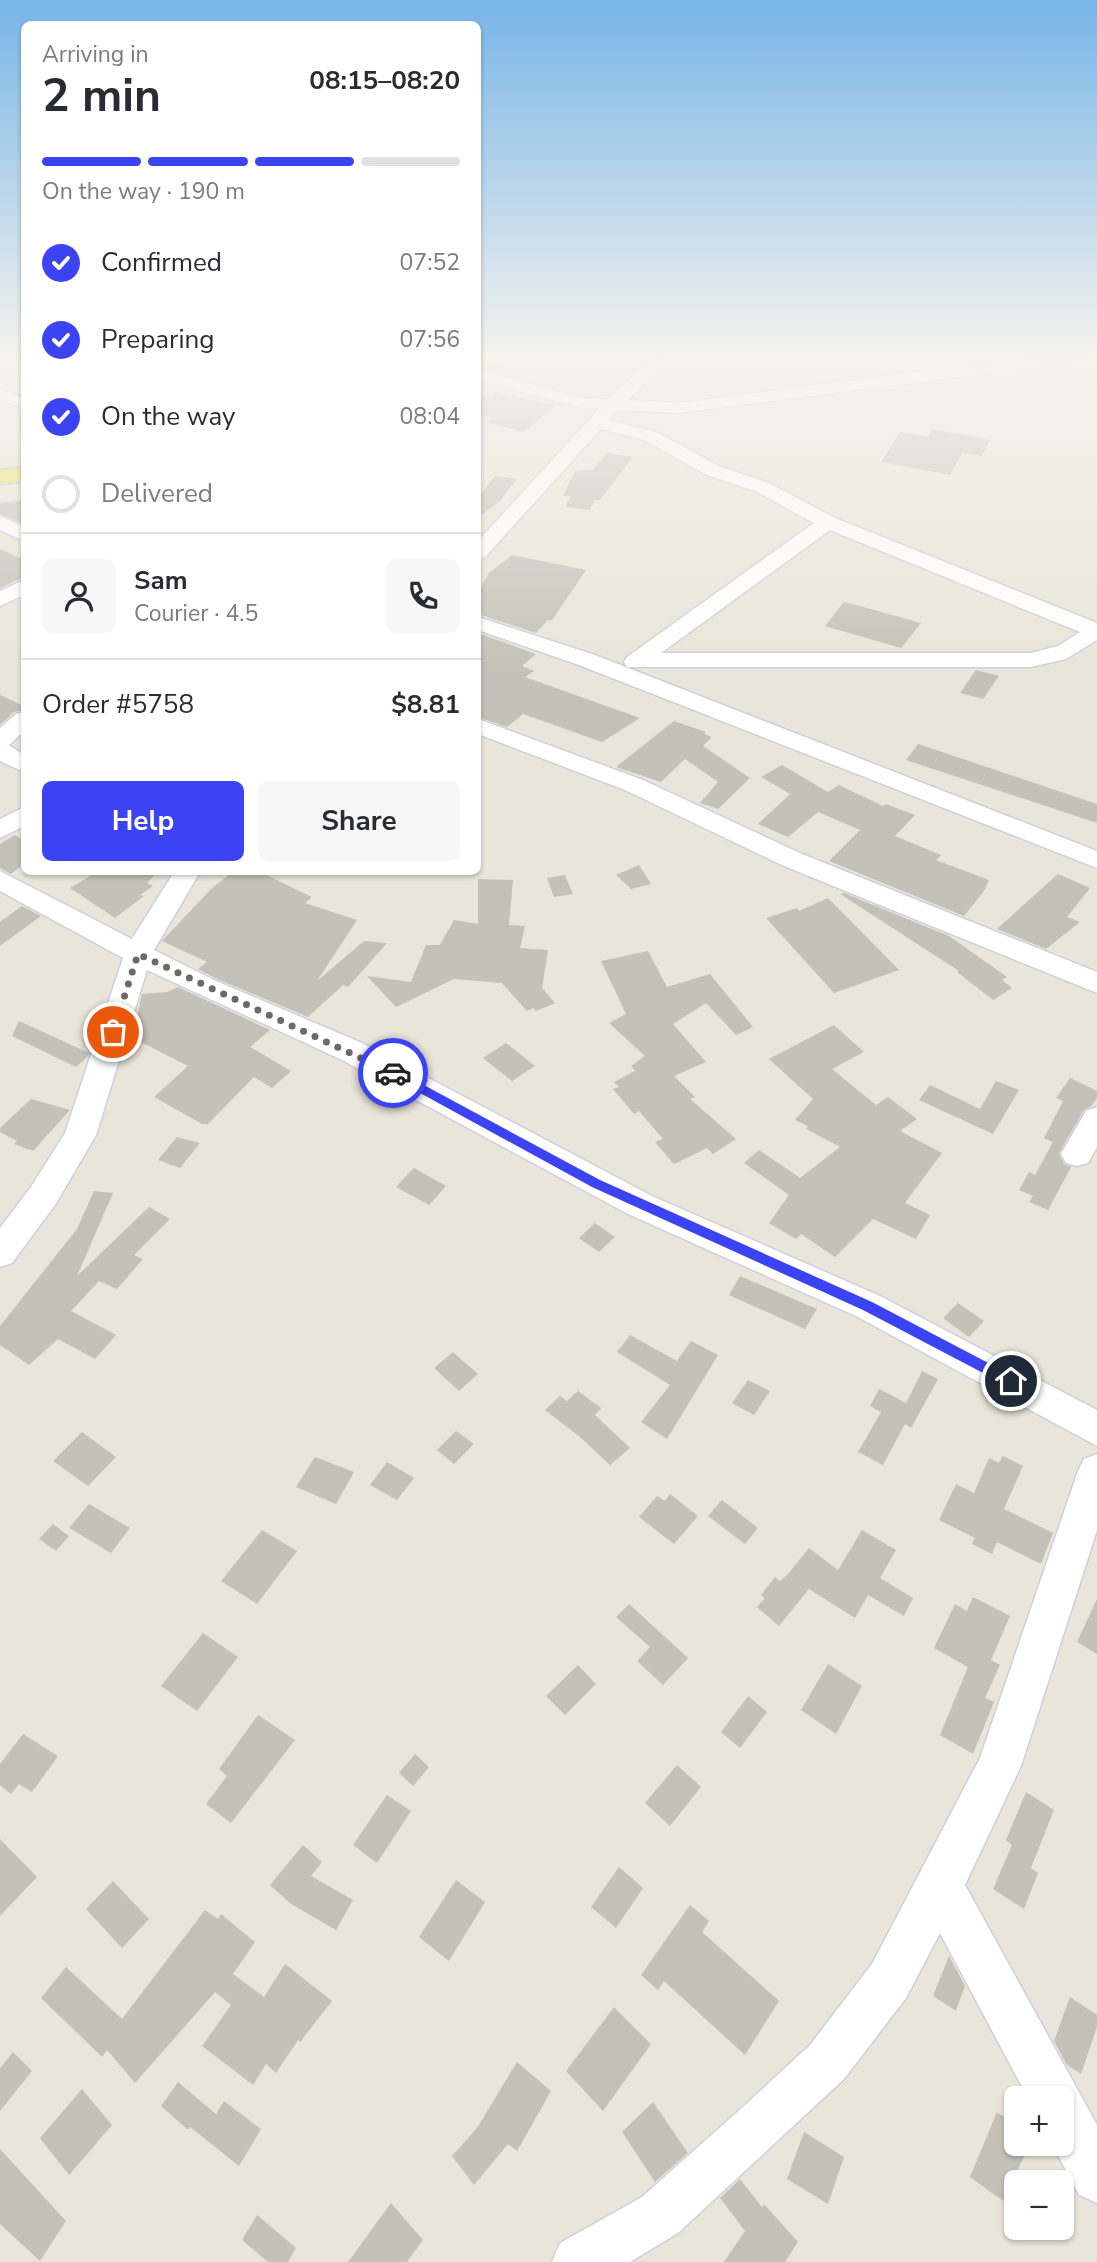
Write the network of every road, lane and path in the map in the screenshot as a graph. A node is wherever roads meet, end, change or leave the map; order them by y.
1 (561, 461) edge
2 (695, 461) edge
3 (21, 474) edge
4 (0, 477) edge
5 (0, 522) edge
6 (828, 522) junction
7 (21, 533) edge
8 (481, 545) edge
9 (21, 588) edge
10 (0, 600) edge
11 (481, 625) edge
12 (1096, 631) edge
13 (629, 666) junction
14 (21, 722) edge
15 (481, 727) edge
16 (0, 741) edge
17 (0, 750) edge
18 (21, 763) edge
19 (21, 817) edge
20 (0, 830) edge
21 (1097, 860) edge
22 (185, 875) edge
23 (0, 880) edge
24 (138, 954) junction
25 (1097, 983) edge
26 (1097, 1119) edge
27 (1077, 1154) dead end
28 (0, 1253) edge
29 (1097, 1429) edge
30 (1097, 1471) edge
31 (940, 1886) junction
32 (1048, 2086) edge
33 (1074, 2134) edge
34 (1097, 2178) edge
35 (579, 2262) edge

1 - 8 street
2 - 6 street
3 - 4 main road
5 - 7 street
6 - 12 street
6 - 13 street
9 - 10 street
11 - 13 street
12 - 13 street
13 - 21 street
14 - 16 street
15 - 25 street
17 - 18 street
19 - 20 street
22 - 24 street
23 - 24 street
24 - 28 street
24 - 29 street
26 - 27 street
30 - 31 street
31 - 32 street
31 - 35 street
33 - 34 street

